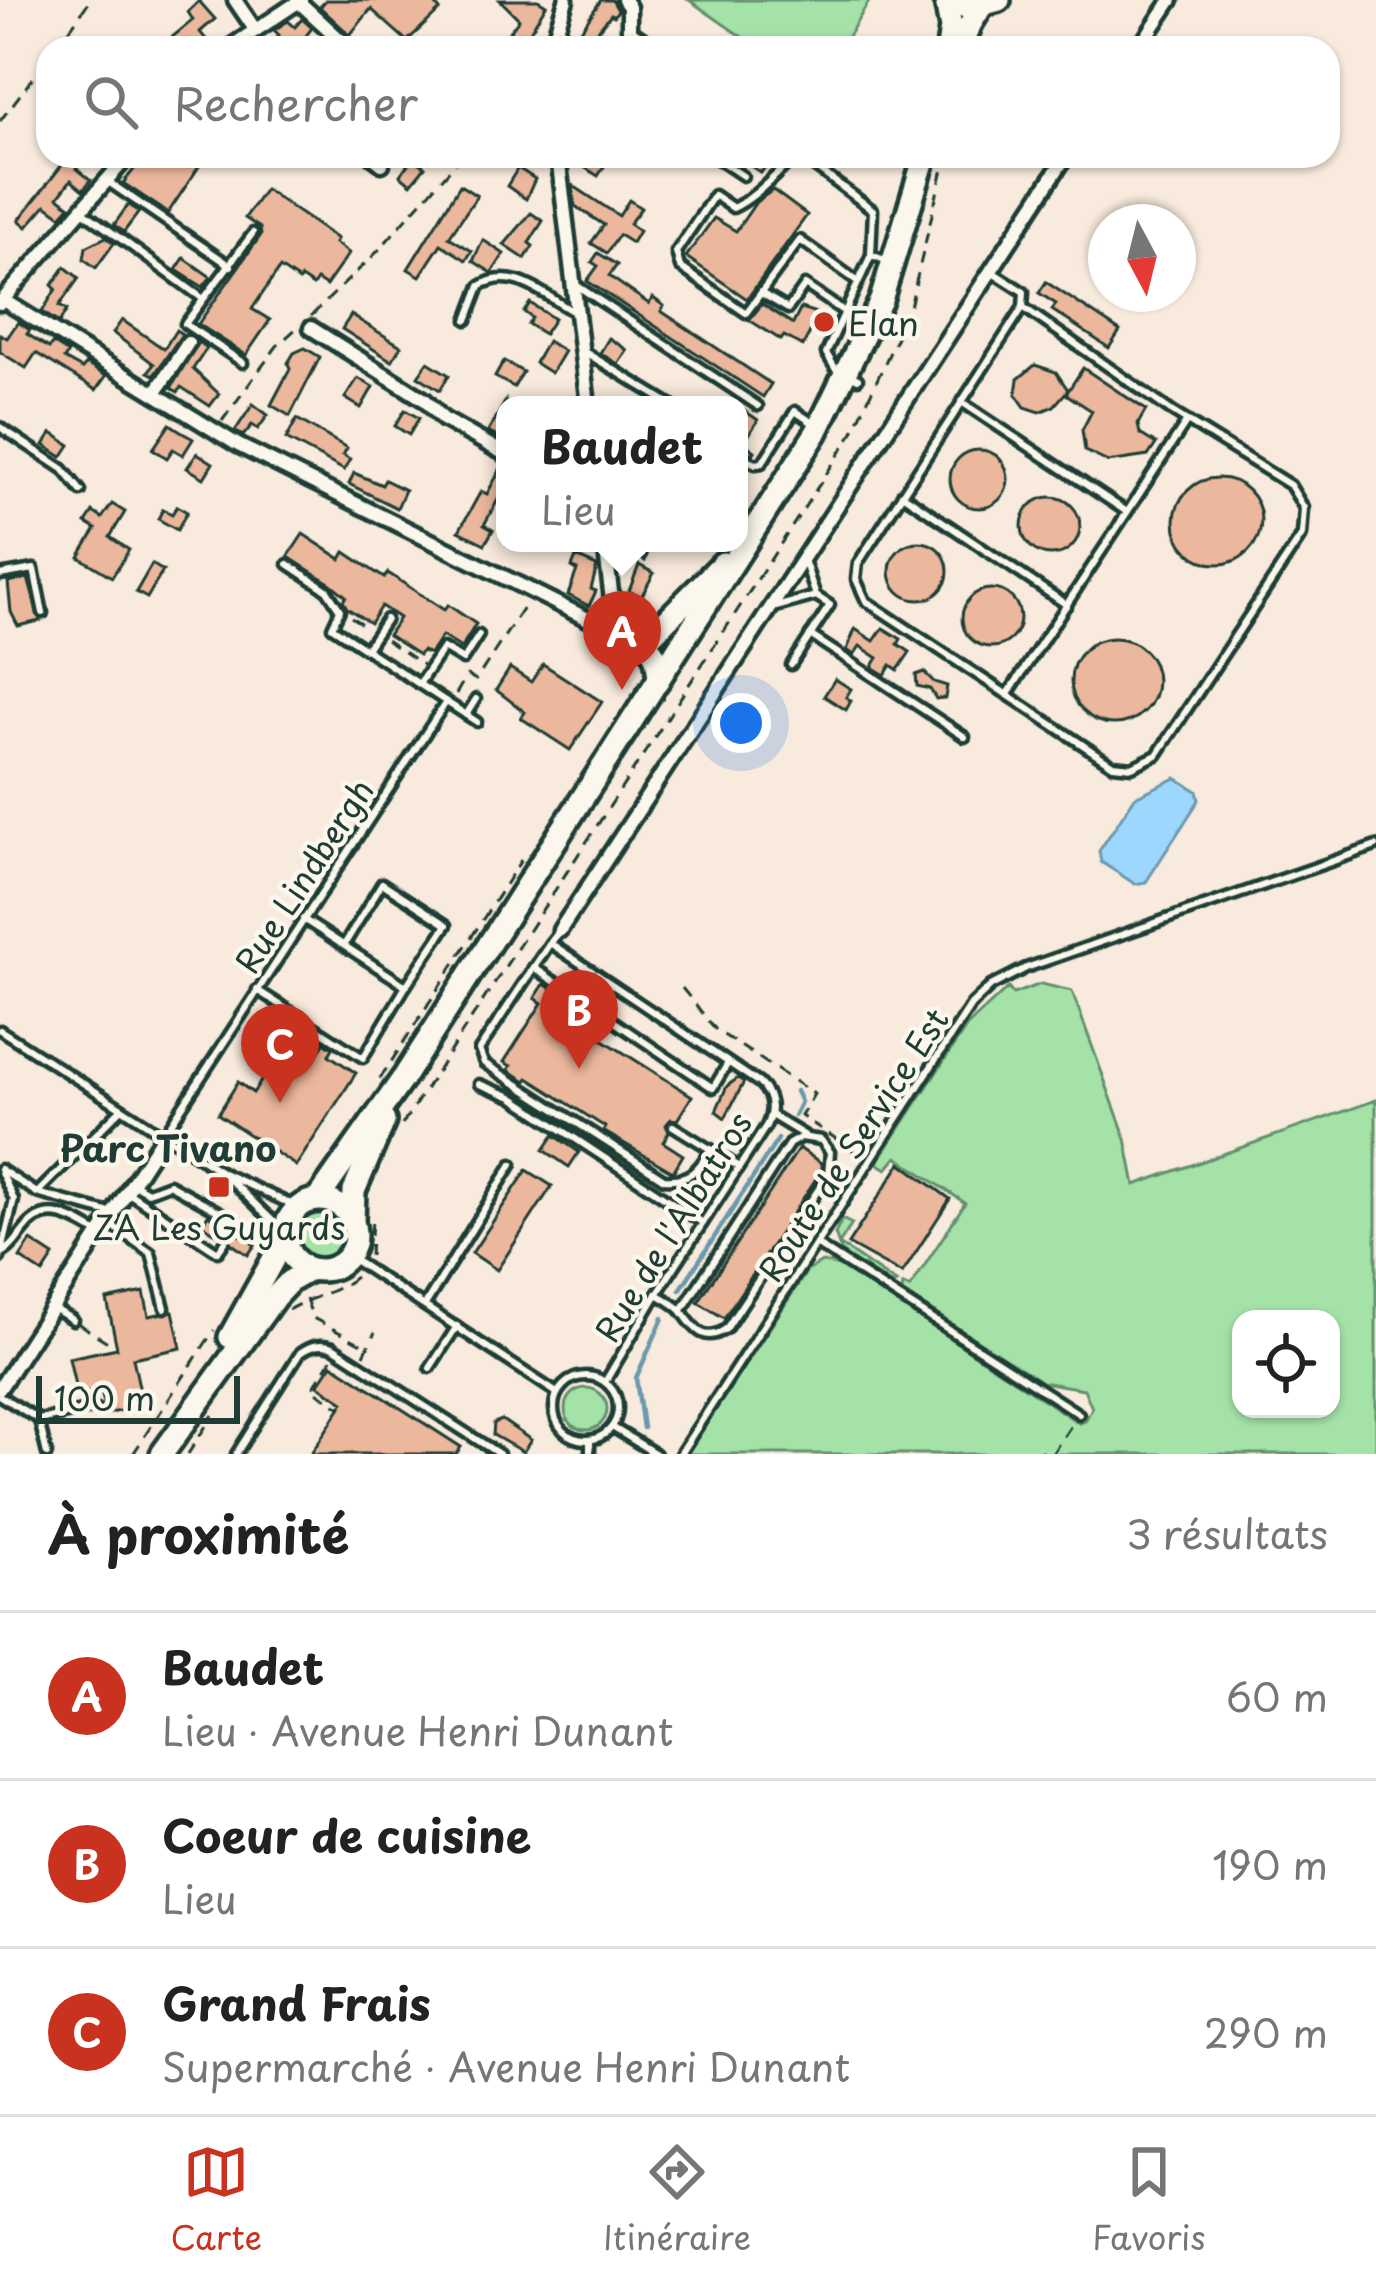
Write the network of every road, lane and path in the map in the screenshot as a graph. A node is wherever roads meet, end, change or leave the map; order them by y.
1 (90, 0) edge
2 (235, 0) edge
3 (566, 0) edge
4 (623, 0) edge
5 (946, 0) edge
6 (1171, 0) edge
7 (299, 1) edge
8 (990, 3) edge
9 (254, 28) junction
10 (65, 36) edge
11 (246, 36) edge
12 (336, 36) edge
13 (555, 36) edge
14 (636, 36) edge
15 (950, 36) edge
16 (969, 36) edge
17 (1146, 36) edge
18 (36, 74) edge
19 (0, 121) edge
20 (118, 168) edge
21 (451, 168) edge
22 (559, 168) edge
23 (731, 168) edge
24 (783, 168) edge
25 (815, 168) edge
26 (922, 168) edge
27 (936, 168) edge
28 (939, 168) edge
29 (1058, 168) edge
30 (743, 176) dead end
31 (107, 181) junction
32 (83, 212) junction
33 (253, 233) dead end
34 (871, 255) junction
35 (900, 265) junction
36 (231, 266) junction
37 (991, 271) junction
38 (857, 281) junction
39 (573, 284) junction
40 (761, 293) junction
41 (202, 298) junction
42 (1, 302) edge
43 (1023, 307) junction
44 (844, 311) junction
45 (577, 314) junction
46 (467, 320) dead end
47 (311, 328) dead end
48 (188, 343) dead end
49 (581, 350) junction
50 (243, 363) dead end
51 (853, 376) junction
52 (155, 393) junction
53 (587, 396) edge
54 (657, 396) edge
55 (743, 396) edge
56 (748, 399) edge
57 (963, 403) junction
58 (758, 406) dead end
59 (1187, 421) junction
60 (819, 427) junction
61 (0, 428) edge
62 (215, 430) junction
63 (496, 449) edge
64 (748, 460) edge
65 (80, 491) dead end
66 (902, 494) junction
67 (1127, 512) junction
68 (748, 530) edge
69 (605, 552) edge
70 (729, 552) edge
71 (735, 552) edge
72 (803, 560) junction
73 (288, 564) dead end
74 (0, 575) edge
75 (533, 595) junction
76 (816, 596) junction
77 (1067, 604) junction
78 (772, 608) junction
79 (43, 613) dead end
80 (386, 619) dead end
81 (616, 633) junction
82 (479, 635) dead end
83 (810, 635) junction
84 (644, 643) junction
85 (366, 650) junction
86 (791, 664) dead end
87 (659, 680) junction
88 (419, 684) junction
89 (1007, 695) junction
90 (476, 699) dead end
91 (447, 704) junction
92 (466, 716) junction
93 (477, 722) dead end
94 (965, 737) dead end
95 (1376, 846) edge
96 (546, 858) junction
97 (303, 919) junction
98 (560, 930) joint
99 (524, 940) junction
100 (550, 943) junction
101 (344, 945) junction
102 (542, 954) junction
103 (533, 967) junction
104 (406, 986) junction
105 (682, 988) dead end
106 (257, 989) junction
107 (0, 1030) edge
108 (728, 1064) junction
109 (406, 1074) junction
110 (479, 1084) dead end
111 (121, 1108) junction
112 (771, 1115) junction
113 (673, 1126) dead end
114 (399, 1130) dead end
115 (163, 1136) junction
116 (807, 1136) junction
117 (711, 1149) junction
118 (869, 1161) junction
119 (512, 1164) dead end
120 (739, 1167) junction
121 (0, 1170) edge
122 (223, 1173) junction
123 (130, 1188) junction
124 (38, 1192) junction
125 (307, 1203) junction
126 (363, 1219) junction
127 (703, 1223) junction
128 (107, 1224) junction
129 (233, 1229) dead end
130 (284, 1236) junction
131 (225, 1242) dead end
132 (816, 1244) junction
133 (2, 1255) edge
134 (356, 1261) junction
135 (311, 1269) junction
136 (657, 1294) junction
137 (306, 1299) junction
138 (425, 1305) junction
139 (52, 1306) junction
140 (165, 1308) dead end
141 (682, 1310) junction
142 (286, 1312) dead end
143 (73, 1320) joint
144 (457, 1326) junction
145 (216, 1327) dead end
146 (375, 1332) dead end
147 (114, 1346) dead end
148 (366, 1347) junction
149 (358, 1363) junction
150 (430, 1368) dead end
151 (605, 1382) junction
152 (0, 1392) edge
153 (557, 1393) junction
154 (95, 1408) dead end
155 (341, 1408) dead end
156 (215, 1412) dead end
157 (1078, 1414) joint
158 (40, 1420) junction
159 (612, 1427) junction
160 (590, 1440) junction
161 (174, 1448) edge
162 (46, 1454) edge
163 (133, 1454) edge
164 (236, 1454) edge
165 (499, 1454) edge
166 (590, 1454) edge
167 (656, 1454) edge
168 (680, 1454) edge
169 (1038, 1454) edge
170 (1049, 1454) edge

1 - 10 path
2 - 9 street
3 - 13 street
4 - 14 street
5 - 8 main road
5 - 15 main road
6 - 17 street
7 - 9 street
7 - 12 street
8 - 16 main road
9 - 11 street
18 - 19 path
20 - 31 street
21 - 62 path
22 - 39 street
23 - 30 lane
24 - 40 lane
25 - 34 lane
26 - 35 main road
27 - 35 main road
28 - 99 path
29 - 37 street
31 - 32 street
31 - 36 lane
32 - 41 lane
32 - 42 street
33 - 36 lane
34 - 35 lane
34 - 38 lane
35 - 51 main road
36 - 41 lane
37 - 43 lane
37 - 72 street
38 - 40 lane
38 - 44 lane
39 - 45 street
39 - 55 lane
40 - 44 lane
41 - 50 lane
42 - 52 street
43 - 57 lane
43 - 59 lane
44 - 51 lane
45 - 46 lane
45 - 49 street
47 - 63 street
48 - 52 street
49 - 53 street
49 - 54 lane
51 - 60 main road
51 - 96 main road
52 - 62 street
56 - 58 lane
57 - 66 lane
57 - 67 lane
59 - 67 lane
59 - 89 lane
60 - 64 lane
60 - 68 main road
61 - 65 lane
62 - 75 street
66 - 77 lane
66 - 89 lane
67 - 77 lane
69 - 81 street
70 - 84 main road
71 - 87 main road
72 - 76 lane
72 - 78 street
73 - 85 lane
74 - 79 lane
75 - 81 street
75 - 91 path
76 - 78 lane
76 - 83 lane
77 - 89 lane
78 - 98 street
80 - 85 lane
81 - 84 main road
82 - 88 lane
83 - 86 lane
83 - 94 lane
84 - 87 main road
85 - 88 lane
87 - 96 main road
88 - 91 lane
90 - 92 lane
91 - 92 lane
91 - 97 lane, Rue Lindbergh
92 - 93 lane
95 - 118 lane, Route de Service Est
96 - 109 main road
97 - 101 lane
97 - 106 lane, Rue Lindbergh
98 - 100 lane
99 - 102 path
99 - 114 path
100 - 102 lane
100 - 108 lane
101 - 104 lane
101 - 104 lane
102 - 103 lane
103 - 108 lane
103 - 117 lane
104 - 106 lane
105 - 118 path
106 - 115 lane, Rue Lindbergh
107 - 111 lane
108 - 112 lane, Rue de l'Albatros
109 - 125 main road
109 - 126 main road
110 - 127 lane
111 - 115 lane
111 - 124 lane
112 - 116 lane
112 - 120 lane, Rue de l'Albatros
113 - 117 lane
115 - 122 lane
115 - 123 street
116 - 141 lane
116 - 141 lane
117 - 120 lane
118 - 132 lane, Route de Service Est
119 - 138 lane
120 - 127 lane, Rue de l'Albatros
121 - 124 lane
121 - 133 lane
122 - 125 lane
122 - 130 lane
123 - 128 street
123 - 129 lane
123 - 131 lane
124 - 128 lane
125 - 126 main road
125 - 130 main road
126 - 134 main road
126 - 134 path
127 - 136 lane, Rue de l'Albatros
128 - 133 lane
128 - 139 street
128 - 140 lane
130 - 135 main road
130 - 161 main road
132 - 157 lane
132 - 168 lane, Route de Service Est
134 - 135 main road
134 - 137 path
134 - 138 lane
135 - 161 main road
136 - 141 lane
136 - 151 lane, Rue de l'Albatros
137 - 142 path
137 - 148 path
138 - 144 lane
139 - 143 lane
139 - 152 street
143 - 147 path
144 - 150 lane
144 - 153 lane
145 - 163 path
146 - 148 path
148 - 149 path
149 - 155 path
149 - 164 lane
149 - 165 lane
151 - 153 lane
151 - 159 lane
152 - 158 lane
153 - 160 lane
154 - 158 lane
156 - 161 path
157 - 170 path
158 - 162 lane
159 - 160 lane
159 - 167 lane
160 - 166 lane
169 - 170 path

